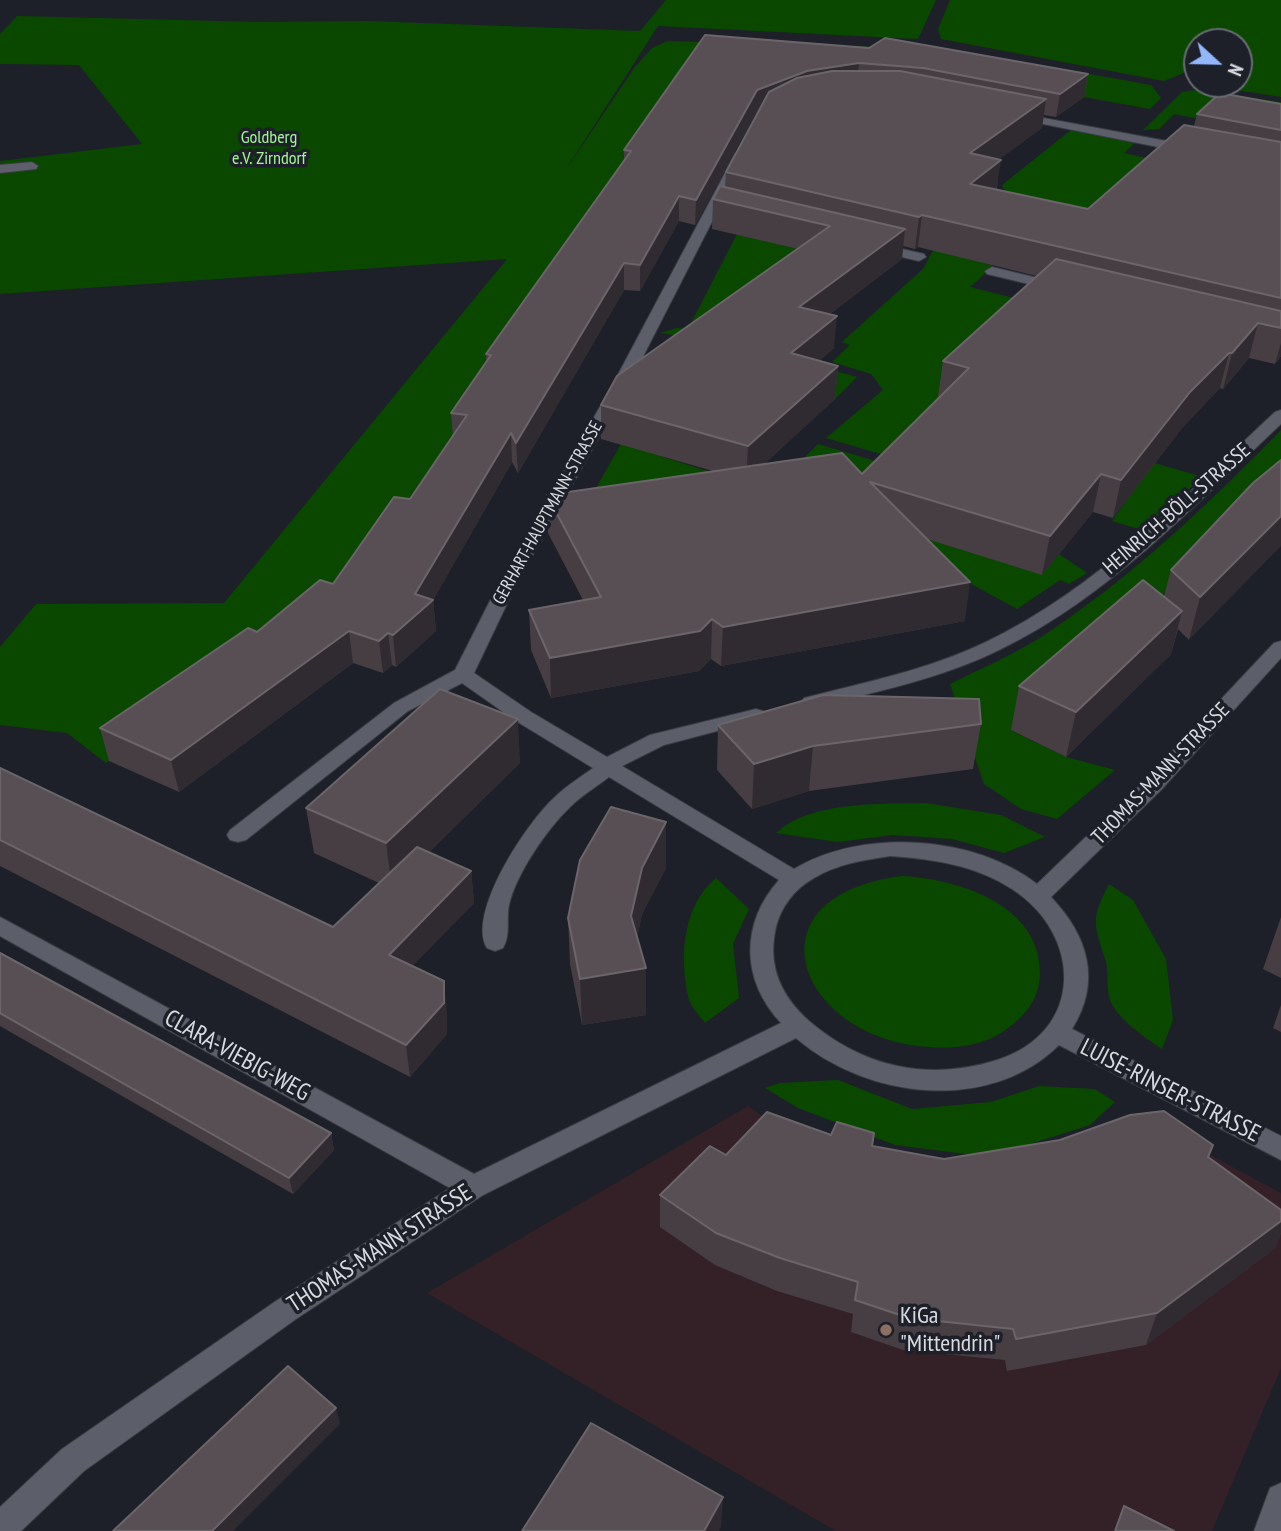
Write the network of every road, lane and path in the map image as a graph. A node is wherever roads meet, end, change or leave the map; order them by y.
1 (1003, 113) edge
2 (747, 142) edge
3 (1208, 153) edge
4 (32, 166) dead end
5 (0, 169) edge
6 (868, 245) edge
7 (919, 257) dead end
8 (992, 271) dead end
9 (1070, 290) edge
10 (1281, 415) edge
11 (1277, 656) edge
12 (463, 674) junction
13 (794, 706) edge
14 (771, 712) edge
15 (606, 766) junction
16 (238, 835) dead end
17 (795, 880) junction
18 (1037, 897) junction
19 (0, 925) edge
20 (495, 942) dead end
21 (796, 1027) junction
22 (1059, 1033) junction
23 (1281, 1149) edge
24 (473, 1187) junction
25 (1281, 1499) edge
26 (0, 1529) edge
27 (1270, 1531) edge

1 - 3 street
2 - 12 street, GERHART-HAUPTMANN-STRASSE
4 - 5 street
6 - 7 street
8 - 9 street
10 - 13 street, HEINRICH-BÖLL-STRASSE
11 - 18 street, THOMAS-MANN-STRASSE
12 - 15 street
12 - 16 street
14 - 15 street
15 - 17 street
15 - 20 street
17 - 18 street
17 - 21 street
18 - 22 street
19 - 24 street, CLARA-VIEBIG-WEG
21 - 22 street
21 - 24 street, THOMAS-MANN-STRASSE
22 - 23 street, LUISE-RINSER-STRASSE
24 - 26 street, THOMAS-MANN-STRASSE
25 - 27 street

